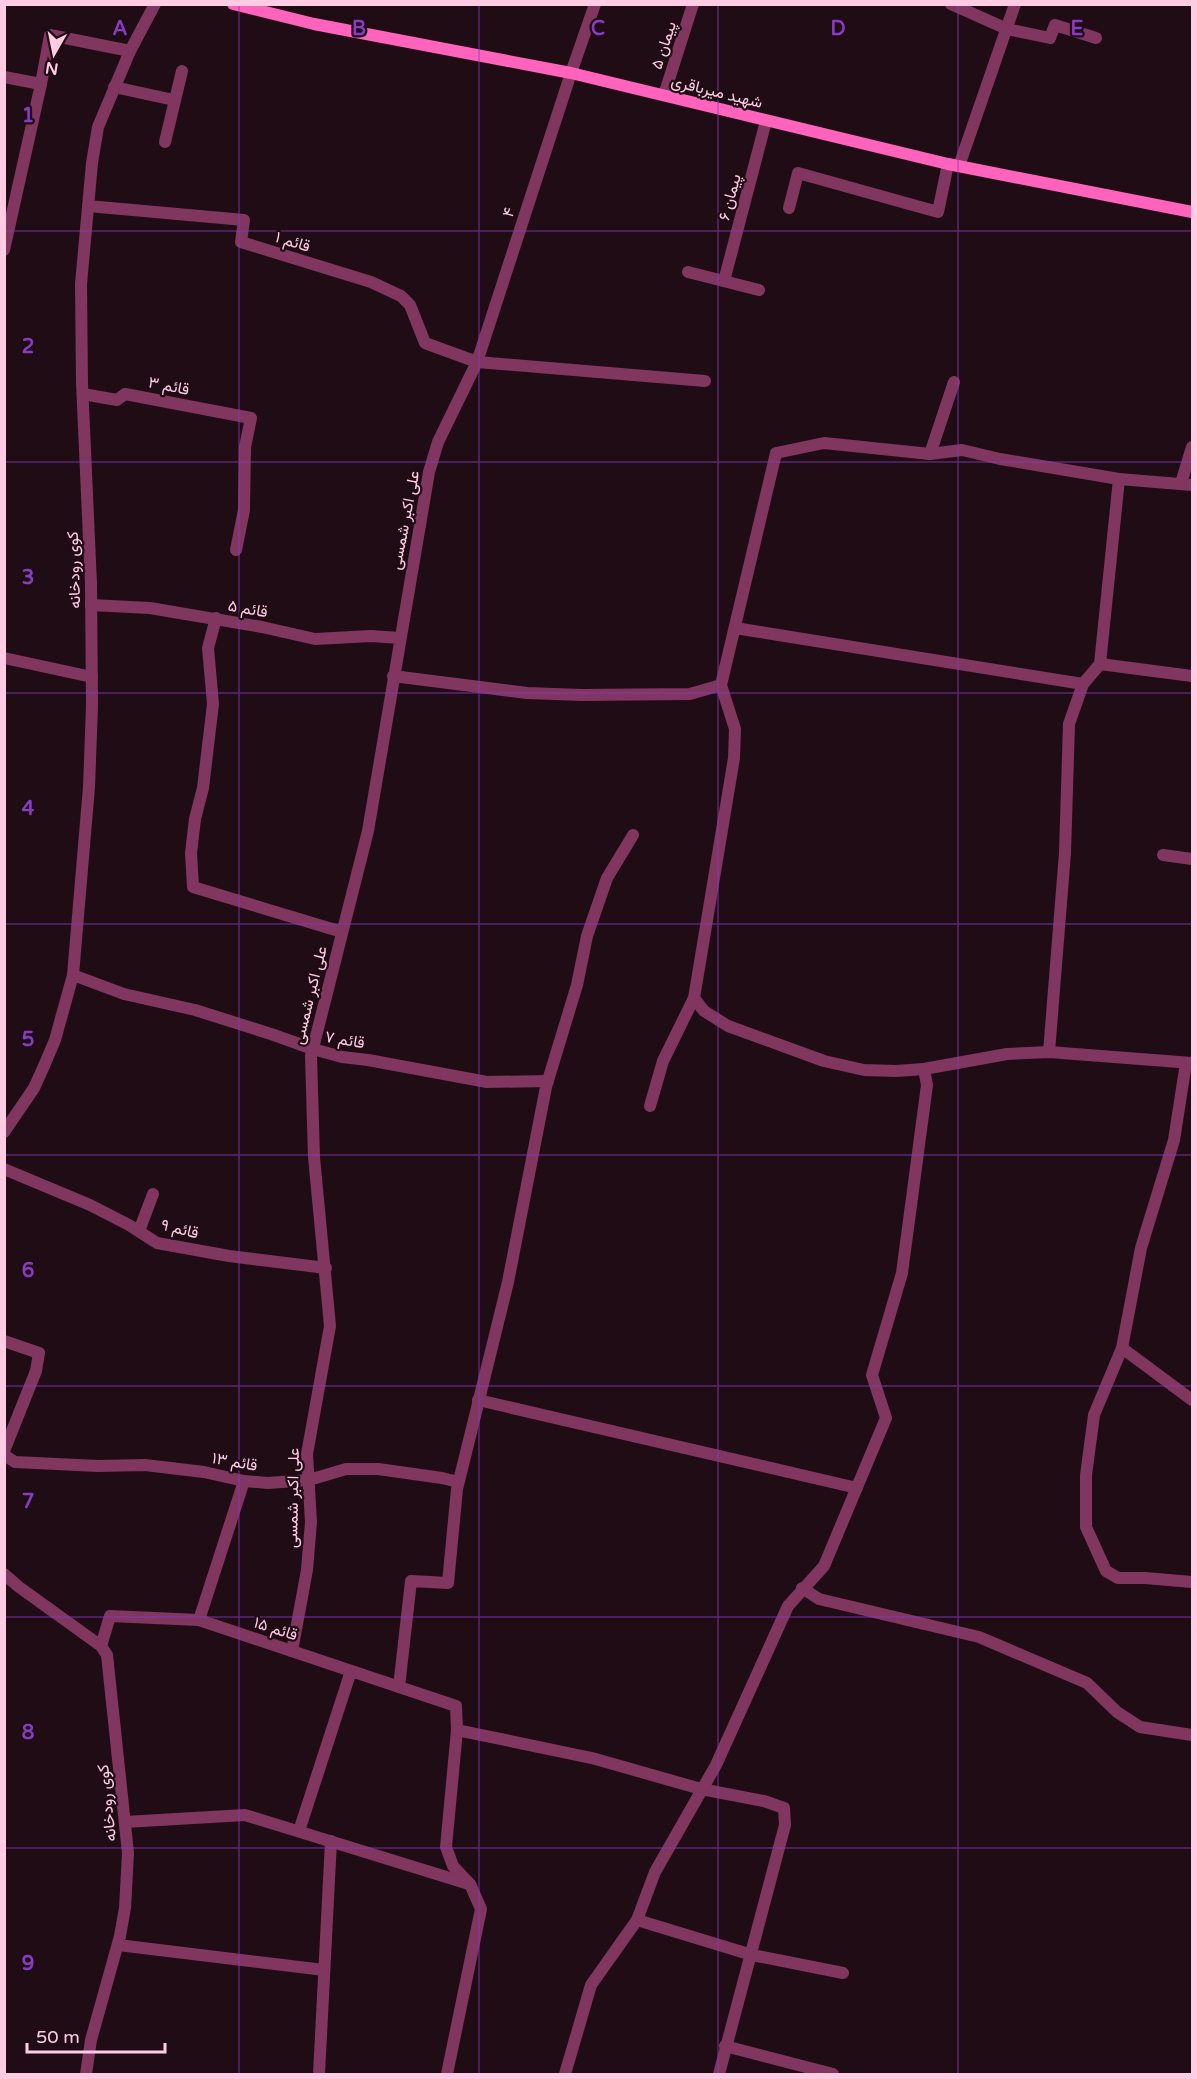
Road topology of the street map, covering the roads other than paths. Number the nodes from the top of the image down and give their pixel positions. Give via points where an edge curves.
1 (155, 4) edge
2 (233, 4) edge
3 (596, 4) edge
4 (693, 4) edge
5 (951, 4) edge
6 (1015, 4) edge
7 (1007, 29) junction
8 (1096, 38) dead end
9 (130, 51) junction
10 (182, 71) dead end
11 (571, 73) junction
12 (4, 77) edge
13 (41, 84) junction
14 (114, 87) junction
15 (664, 95) junction
16 (174, 100) junction
17 (766, 121) junction
18 (165, 142) dead end
19 (954, 165) junction
20 (88, 206) junction
21 (789, 208) dead end
22 (1192, 212) edge
23 (6, 234) edge
24 (4, 250) edge
25 (688, 272) dead end
26 (724, 281) junction
27 (759, 290) dead end
28 (477, 362) junction
29 (705, 381) dead end
30 (954, 382) dead end
31 (83, 394) junction
32 (1192, 447) edge
33 (930, 454) junction
34 (1119, 479) junction
35 (1187, 484) edge
36 (236, 550) dead end
37 (91, 605) junction
38 (216, 618) junction
39 (735, 628) junction
40 (399, 638) junction
41 (4, 658) edge
42 (1100, 664) junction
43 (393, 676) junction
44 (1192, 676) edge
45 (92, 677) junction
46 (1083, 684) junction
47 (721, 685) junction
48 (633, 835) dead end
49 (1163, 855) dead end
50 (1192, 859) edge
51 (342, 932) junction
52 (73, 975) junction
53 (694, 999) junction
54 (312, 1049) junction
55 (1049, 1052) junction
56 (1189, 1063) edge
57 (924, 1069) junction
58 (548, 1081) junction
59 (650, 1106) dead end
60 (4, 1132) edge
61 (4, 1169) edge
62 (153, 1194) dead end
63 (139, 1231) junction
64 (326, 1268) junction
65 (4, 1341) edge
66 (1122, 1348) junction
67 (478, 1400) junction
68 (1192, 1400) edge
69 (4, 1453) edge
70 (309, 1480) junction
71 (244, 1481) junction
72 (458, 1482) junction
73 (857, 1488) junction
74 (4, 1574) edge
75 (1192, 1582) edge
76 (802, 1588) junction
77 (199, 1620) junction
78 (101, 1646) junction
79 (291, 1651) junction
80 (351, 1671) junction
81 (399, 1687) junction
82 (456, 1730) junction
83 (1192, 1735) edge
84 (701, 1789) junction
85 (125, 1822) junction
86 (299, 1831) junction
87 (331, 1841) junction
88 (470, 1884) junction
89 (637, 1920) junction
90 (118, 1945) junction
91 (752, 1955) junction
92 (324, 1970) junction
93 (843, 1973) dead end
94 (725, 2046) junction
95 (86, 2074) edge
96 (320, 2074) edge
97 (447, 2074) edge
98 (565, 2074) edge
99 (719, 2074) edge
100 (833, 2074) edge

1 - 9 street, کوی رودخانه
2 - 11 main road, شهید میرباقری via 314,24
3 - 11 street, ۴
4 - 15 street, پیمان ۵
5 - 7 street
6 - 7 street
7 - 8 street via 1050,38 1055,25
7 - 19 street
9 - 13 street via 50,34
9 - 14 street, کوی رودخانه
10 - 16 street
11 - 15 main road, شهید میرباقری
11 - 28 street, ۴
12 - 13 street
13 - 23 street
14 - 16 street
14 - 20 street, کوی رودخانه via 98,127
15 - 17 main road, شهید میرباقری
16 - 18 street
17 - 19 main road, شهید میرباقری
17 - 26 street, پیمان ۶
19 - 21 street via 938,212 798,173
19 - 22 main road, شهید میرباقری
20 - 28 street, قائم ۱ via 244,220 241,242 371,282 401,296 410,305 425,343
20 - 31 street, کوی رودخانه via 81,284
23 - 24 street
25 - 26 street
26 - 27 street
28 - 29 street
28 - 40 street, علی اکبر شمسی via 438,442 429,472
30 - 33 street
31 - 36 street, قائم ۳ via 117,400 126,394 251,418 245,447 244,510
31 - 37 street, کوی رودخانه
32 - 35 street
33 - 34 street via 962,450
33 - 39 street via 824,443 776,453
34 - 35 street
34 - 42 street
37 - 38 street, قائم ۵ via 150,608
37 - 45 street, کوی رودخانه
38 - 40 street, قائم ۵ via 315,639
38 - 51 street via 208,648 213,704 191,853 193,888
39 - 46 street
39 - 47 street
40 - 43 street, علی اکبر شمسی
41 - 45 street
42 - 44 street
42 - 46 street
43 - 47 street via 527,693 690,694
43 - 51 street, علی اکبر شمسی via 368,831
45 - 52 street, کوی رودخانه via 89,787
46 - 55 street via 1069,724 1065,854
47 - 53 street via 735,729 734,758
48 - 58 street via 607,878
49 - 50 street
51 - 54 street, علی اکبر شمسی
52 - 54 street, قائم ۷ via 124,994 195,1010
52 - 60 street, کوی رودخانه via 56,1040 34,1088
53 - 57 street via 704,1011 728,1026 824,1061 864,1070
53 - 59 street via 663,1061
54 - 58 street, قائم ۷ via 487,1082
54 - 64 street, علی اکبر شمسی via 314,1157
55 - 56 street
55 - 57 street via 1007,1054
56 - 66 street via 1174,1140 1141,1248
57 - 73 street via 927,1085 902,1273 872,1375 886,1418
58 - 67 street via 508,1282
61 - 63 street, قائم ۹ via 90,1205
62 - 63 street
63 - 64 street, قائم ۹ via 157,1243
64 - 70 street, علی اکبر شمسی via 330,1326 307,1454
65 - 69 street, قائم ۱۳ via 39,1353 36,1371
66 - 68 street
66 - 75 street via 1094,1415 1086,1475 1086,1527 1106,1571 1118,1578
67 - 72 street
67 - 73 street
69 - 71 street, قائم ۱۳ via 15,1462 146,1465
70 - 71 street, قائم ۱۳
70 - 72 street, قائم ۱۳ via 346,1469 378,1469
70 - 79 street, علی اکبر شمسی via 307,1570
71 - 77 street
72 - 81 street via 448,1583 411,1581
73 - 76 street via 824,1566
74 - 78 street
76 - 83 street via 819,1599 979,1637 1087,1683 1117,1712 1140,1727
76 - 84 street via 788,1606 716,1765
77 - 78 street, قائم ۱۵ via 110,1616
77 - 79 street, قائم ۱۵
78 - 85 street, کوی رودخانه via 107,1655
79 - 80 street, قائم ۱۵
80 - 81 street, قائم ۱۵
80 - 86 street
81 - 82 street, قائم ۱۵ via 456,1706
82 - 84 street via 592,1758
82 - 88 street via 446,1847 453,1866
84 - 89 street via 655,1872
84 - 91 street via 784,1808 785,1826
85 - 86 street via 245,1815
85 - 90 street, کوی رودخانه via 125,1908
86 - 87 street
87 - 88 street
87 - 92 street
88 - 97 street via 481,1908
89 - 91 street
89 - 98 street via 591,1985
90 - 92 street
90 - 95 street, کوی رودخانه via 91,2040
91 - 93 street
91 - 94 street
92 - 96 street
94 - 99 street
94 - 100 street

